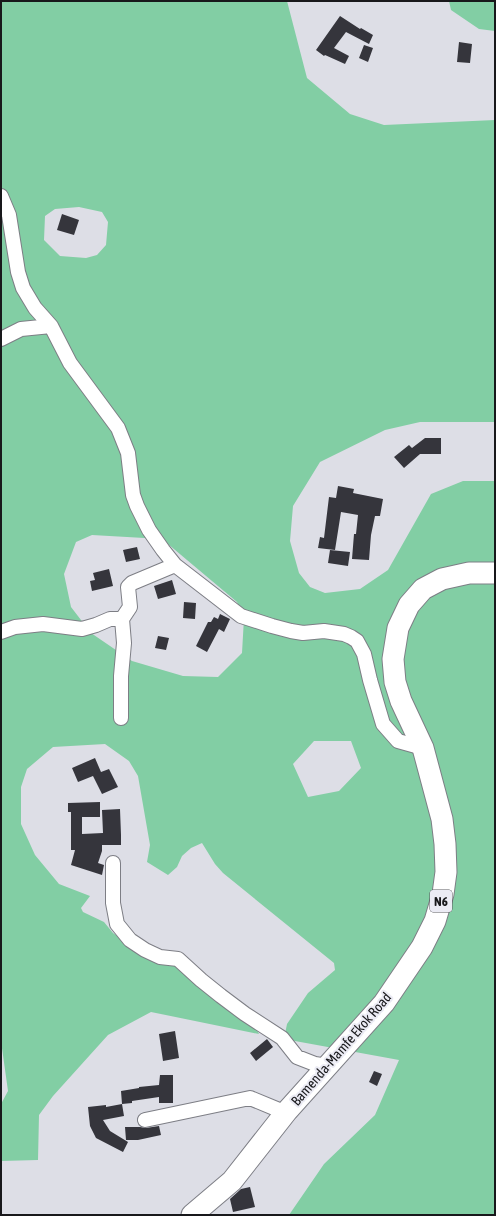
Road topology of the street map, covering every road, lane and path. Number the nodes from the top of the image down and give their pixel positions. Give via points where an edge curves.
1 (1, 196) edge
2 (51, 326) junction
3 (1, 339) edge
4 (176, 565) junction
5 (495, 573) edge
6 (122, 620) junction
7 (1, 632) edge
8 (121, 718) dead end
9 (423, 748) junction
10 (113, 863) dead end
11 (326, 1066) junction
12 (287, 1110) junction
13 (145, 1120) dead end
14 (192, 1215) edge

1 - 2 street via 9,215 19,279 35,308
2 - 3 street via 21,330
2 - 4 street via 70,363 118,428 128,453 133,495 137,506 149,530
4 - 6 street via 128,587 130,607
4 - 9 street via 242,616 291,631 324,631 351,636 364,654 383,724 398,741
5 - 9 highway, Bamenda-Mamfe Ekok Road / N6 via 469,573 442,579 422,589 409,605 398,628 393,659 395,682
6 - 7 street via 110,619 82,629 43,624 15,627
6 - 8 street via 124,643
9 - 11 highway, Bamenda-Mamfe Ekok Road / N6 via 442,819 445,844 446,872 436,921 384,1004
10 - 11 street via 113,903 117,924 130,940 160,957 178,959 221,996 282,1038 297,1057
11 - 12 highway, Bamenda-Mamfe Ekok Road / N6
12 - 13 street via 279,1110 250,1098
12 - 14 highway, Bamenda-Mamfe Ekok Road / N6 via 232,1181

